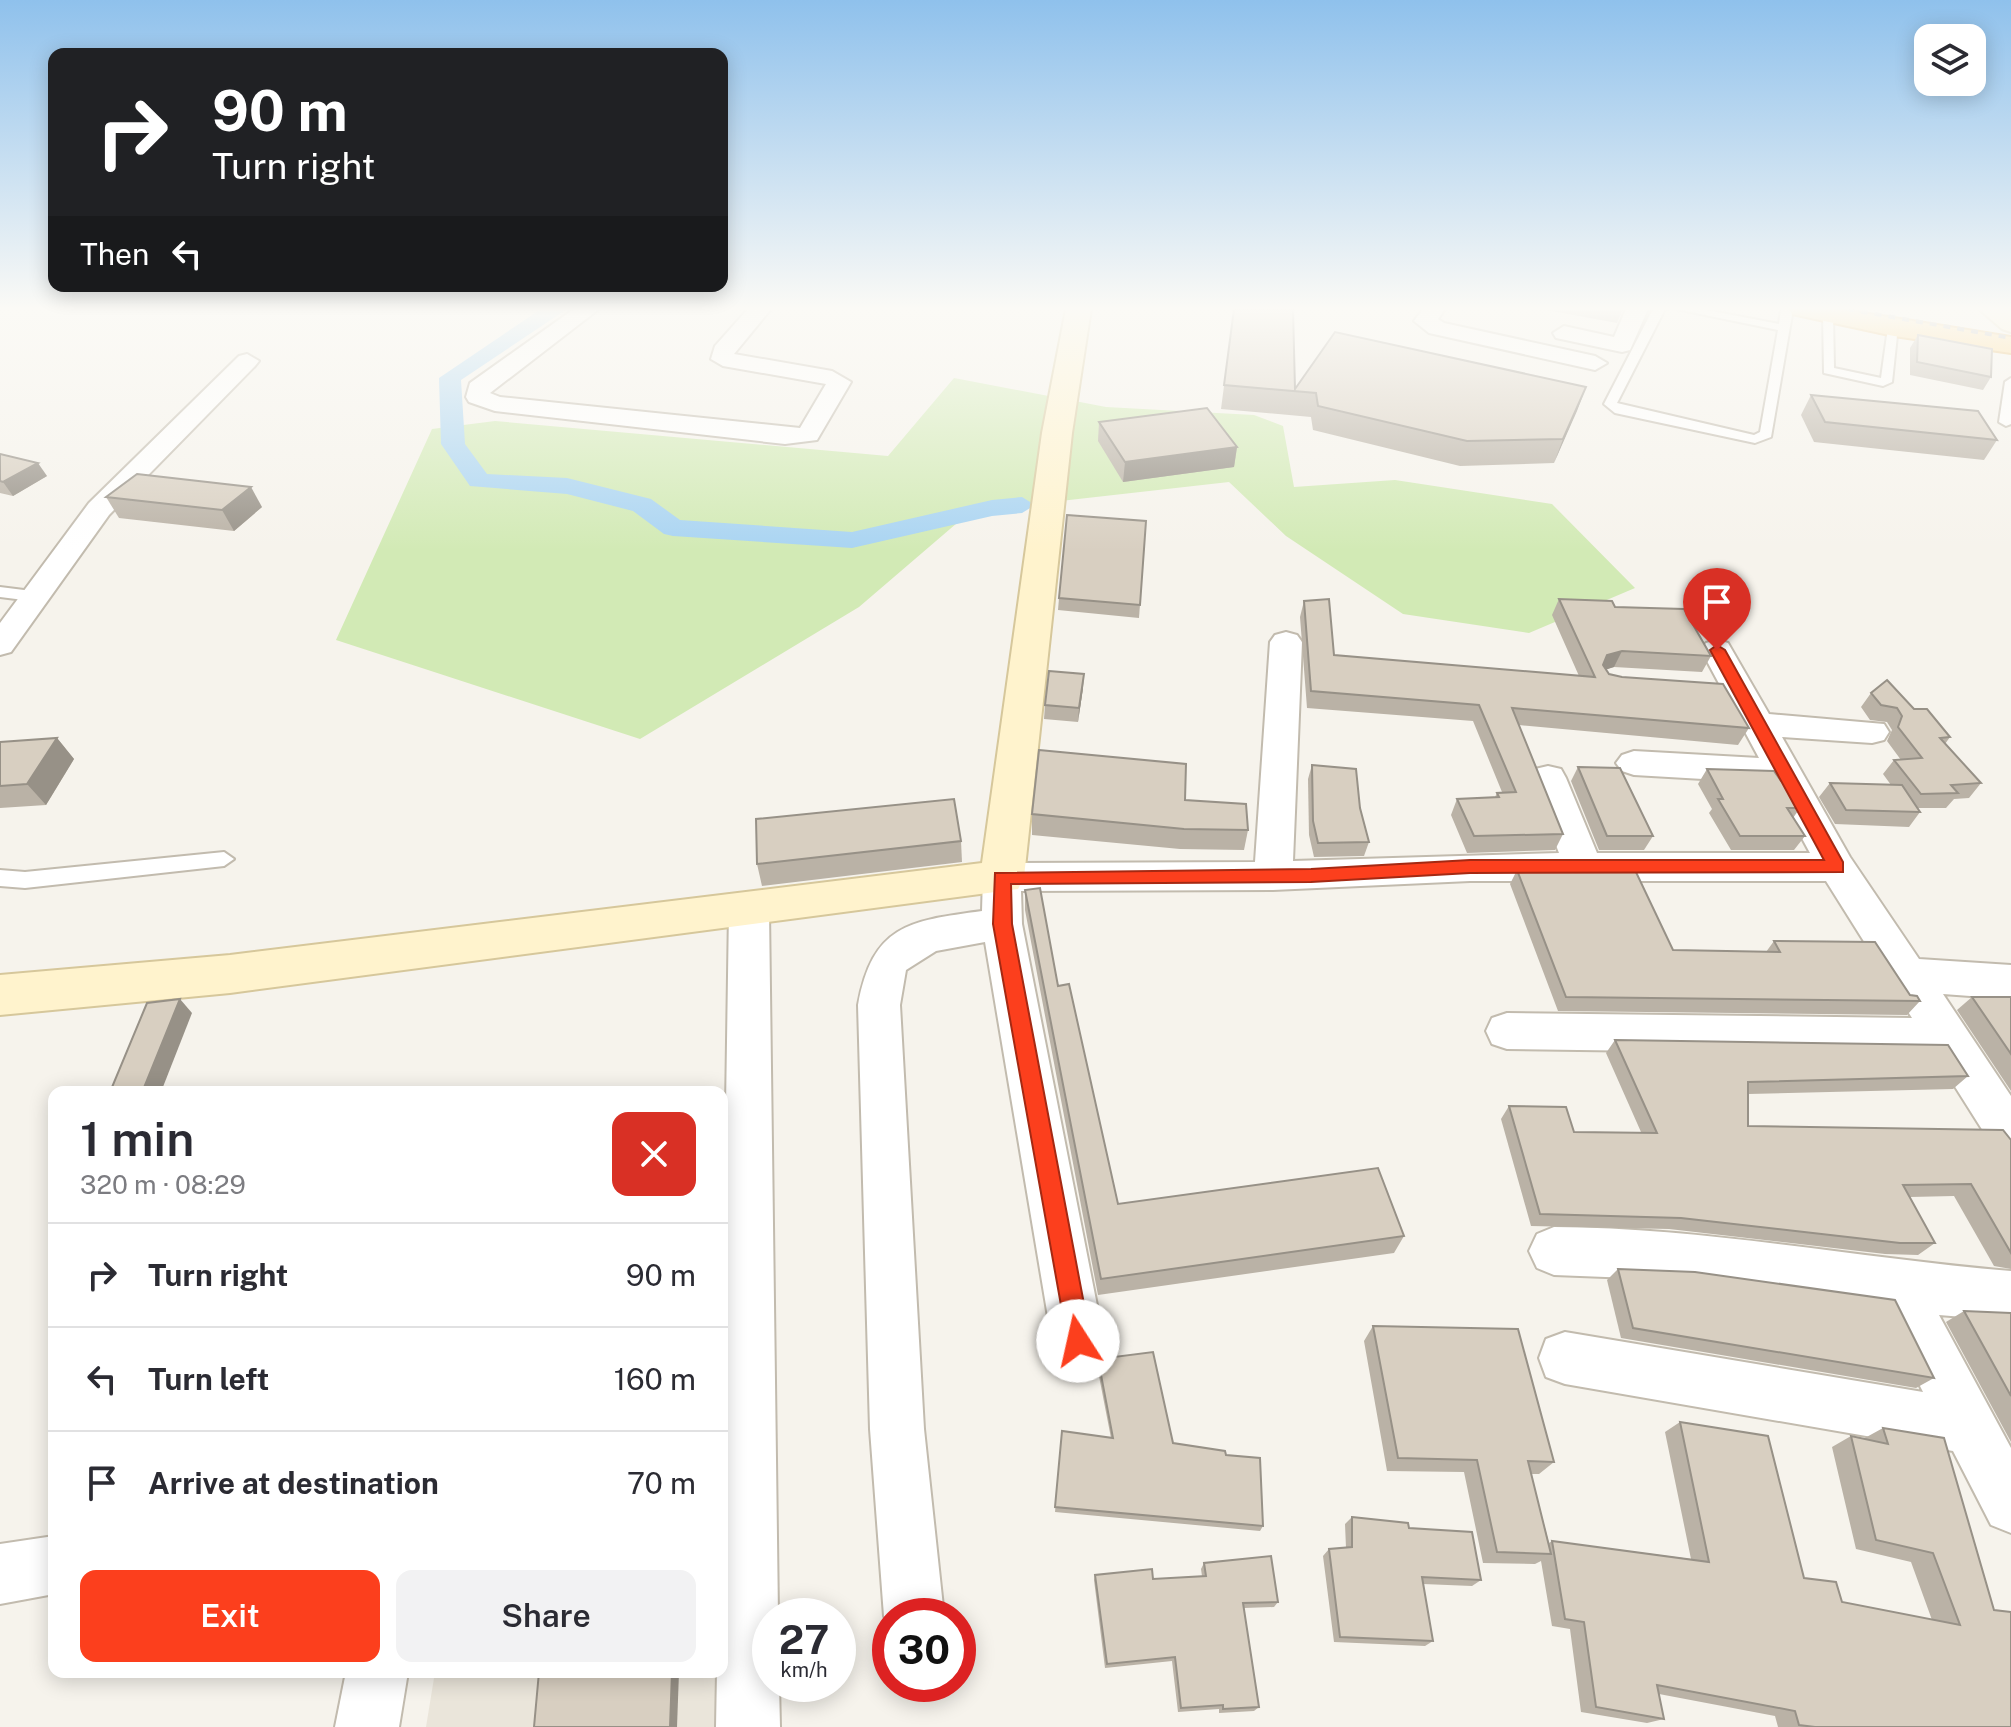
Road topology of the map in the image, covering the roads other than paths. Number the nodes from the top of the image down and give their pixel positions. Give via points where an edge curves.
1 (218, 390) edge
2 (478, 390) edge
3 (835, 390) edge
4 (1065, 390) edge
5 (1617, 390) edge
6 (1776, 390) edge
7 (2010, 390) edge
8 (2006, 422) dead end
9 (0, 592) edge
10 (32, 596) junction
11 (1286, 642) dead end
12 (0, 645) edge
13 (1721, 675) dead end
14 (1758, 724) junction
15 (1872, 732) dead end
16 (1634, 763) dead end
17 (1784, 771) junction
18 (1548, 778) dead end
19 (224, 859) dead end
20 (1584, 867) junction
21 (1837, 867) junction
22 (1273, 876) junction
23 (0, 878) edge
24 (1002, 901) junction
25 (749, 911) junction
26 (1907, 975) junction
27 (2011, 982) edge
28 (0, 995) edge
29 (1507, 1031) dead end
30 (1947, 1037) junction
31 (2006, 1120) edge
32 (1554, 1251) dead end
33 (1896, 1286) junction
34 (2011, 1296) edge
35 (1078, 1341) dead end
36 (1565, 1358) dead end
37 (1970, 1427) junction
38 (736, 1453) edge
39 (2011, 1505) edge
40 (48, 1566) edge
41 (0, 1574) edge
42 (912, 1598) edge
43 (376, 1678) edge
44 (367, 1727) edge
45 (748, 1727) edge

1 - 10 street via 99,509
2 - 3 street via 478,397 495,404 785,436 808,435
4 - 24 street
5 - 6 lane via 1610,404 1615,409 1755,439 1766,434
7 - 8 lane
9 - 10 lane
10 - 12 street
11 - 22 street
13 - 14 street
14 - 15 street
14 - 17 street
16 - 17 street
17 - 21 street
18 - 20 street
19 - 23 lane via 25,880
20 - 21 street
20 - 22 street
21 - 26 street
22 - 24 street
24 - 25 street
24 - 35 street
24 - 42 street via 893,957 879,1005 897,1429
25 - 28 street via 230,974
25 - 38 street
26 - 27 street
26 - 30 street
29 - 30 street
30 - 31 street
32 - 33 street via 1680,1255
33 - 34 street
33 - 37 street
36 - 37 street
37 - 39 street
38 - 45 street
40 - 41 street
43 - 44 street

